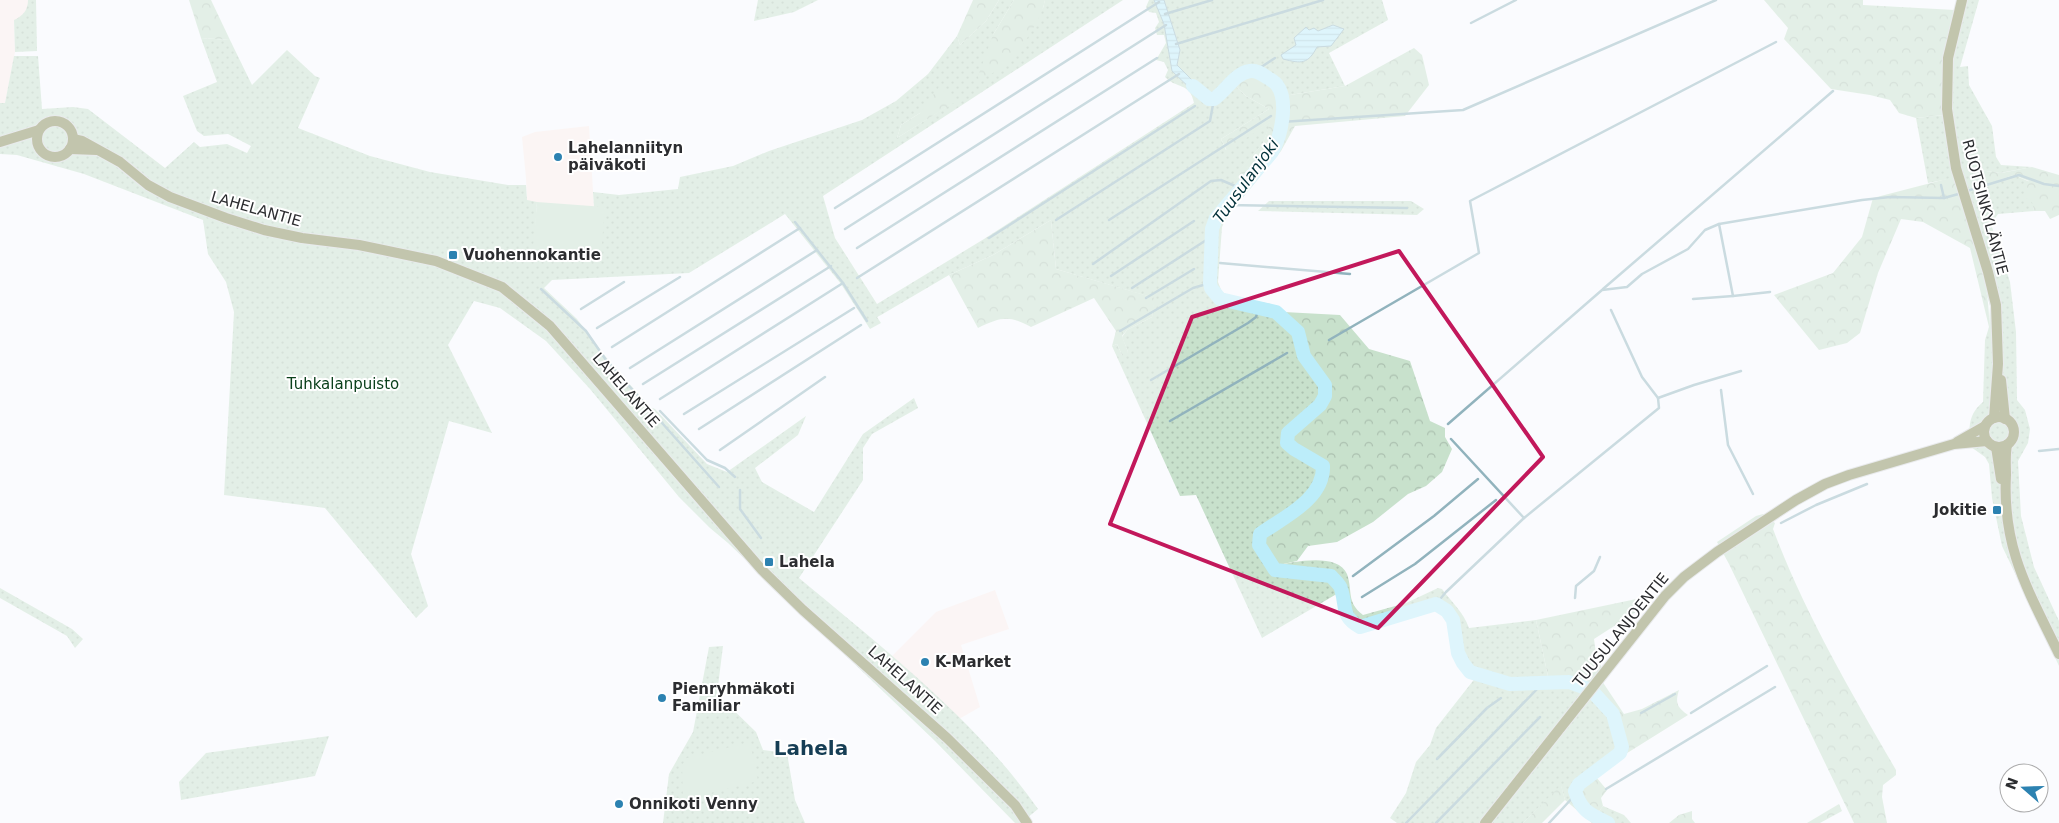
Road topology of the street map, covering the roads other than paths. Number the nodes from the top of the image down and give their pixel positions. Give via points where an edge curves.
1 (1962, 0) edge
2 (39, 130) junction
3 (4, 140) edge
4 (72, 144) junction
5 (38, 145) junction
6 (1998, 364) junction
7 (1994, 418) junction
8 (2005, 419) junction
9 (1985, 426) junction
10 (1954, 444) junction
11 (1992, 444) junction
12 (2007, 445) junction
13 (2004, 492) junction
14 (2059, 654) edge
15 (1027, 823) edge
16 (1485, 823) edge

1 - 6 street, RUOTSINKYLÄNTIE via 1948,58 1946,84 1950,136 1956,168 1996,305
2 - 3 street, LAHELANTIE
2 - 4 street, LAHELANTIE via 46,123 61,122 70,130
2 - 5 street
3 - 5 street, LAHELANTIE
4 - 5 street, LAHELANTIE via 63,156 53,158 43,154
4 - 15 street, LAHELANTIE via 82,141 120,162 148,185 170,197 226,218 302,238 436,260 502,287 550,326 762,570 947,738 1015,805
6 - 7 street, RUOTSINKYLÄNTIE
6 - 8 street, RUOTSINKYLÄNTIE
7 - 8 street
7 - 9 street
8 - 12 street via 2013,428 2012,440
9 - 10 street, TUUSULANJOENTIE
9 - 11 street via 1985,437
10 - 11 street, TUUSULANJOENTIE
10 - 16 street, TUUSULANJOENTIE via 1825,484 1717,552 1684,577 1665,596
11 - 12 street
11 - 13 street
12 - 13 street
13 - 14 street via 2012,549 2022,578

